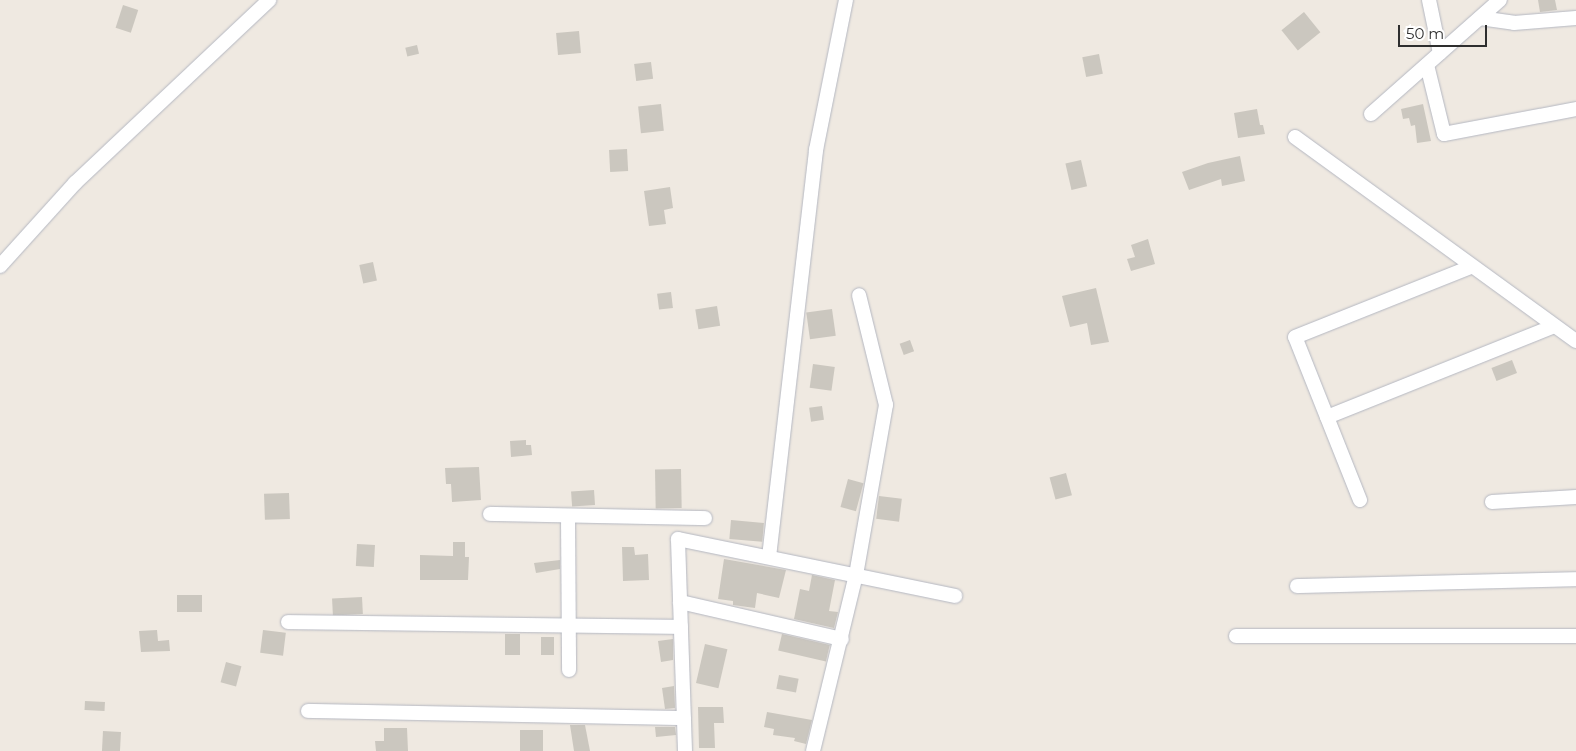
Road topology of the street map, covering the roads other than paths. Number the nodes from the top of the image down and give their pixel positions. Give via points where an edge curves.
1 (270, 0) edge
2 (846, 0) edge
3 (1429, 0) edge
4 (1500, 0) edge
5 (1480, 18) junction
6 (1576, 18) edge
7 (1440, 53) junction
8 (1427, 65) junction
9 (1576, 109) edge
10 (1371, 114) dead end
11 (1295, 137) dead end
12 (0, 266) edge
13 (1471, 266) junction
14 (859, 295) dead end
15 (1555, 326) junction
16 (1576, 341) edge
17 (1327, 417) junction
18 (1576, 497) edge
19 (1360, 500) dead end
20 (1492, 502) dead end
21 (490, 514) dead end
22 (568, 516) junction
23 (705, 518) dead end
24 (769, 557) junction
25 (856, 575) junction
26 (1576, 579) edge
27 (1297, 586) dead end
28 (955, 596) dead end
29 (680, 602) junction
30 (288, 622) dead end
31 (569, 626) junction
32 (681, 627) junction
33 (1236, 636) dead end
34 (1576, 636) edge
35 (842, 639) junction
36 (569, 670) dead end
37 (308, 711) dead end
38 (684, 718) junction
39 (685, 751) edge
40 (813, 751) edge

1 - 12 street via 75,184
2 - 24 street via 816,150
3 - 7 street
4 - 5 street
5 - 6 street via 1514,22
5 - 7 street
7 - 8 street
8 - 9 street via 1444,134
8 - 10 street
11 - 13 street
13 - 15 street
13 - 17 street via 1295,337
14 - 25 street via 886,406
15 - 16 street
15 - 17 street
17 - 19 street
18 - 20 street
21 - 22 street
22 - 23 street
22 - 31 street
24 - 25 street
24 - 29 street via 678,539
25 - 28 street
25 - 35 street
26 - 27 street
29 - 32 street
29 - 35 street
30 - 31 street
31 - 32 street
31 - 36 street
32 - 38 street
33 - 34 street
35 - 40 street
37 - 38 street
38 - 39 street

